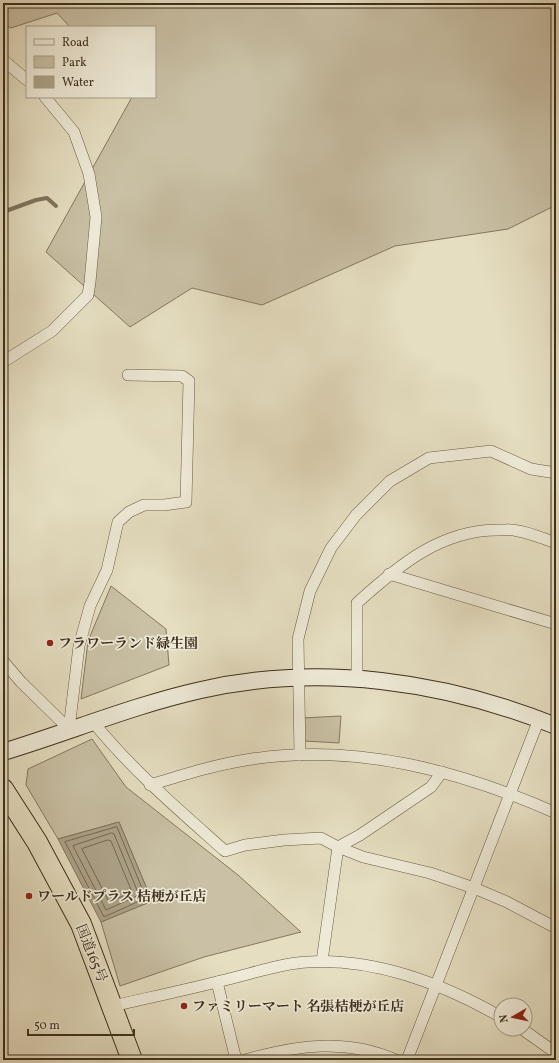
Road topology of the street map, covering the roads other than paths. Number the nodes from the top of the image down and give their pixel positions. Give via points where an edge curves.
1 (3, 60) edge
2 (26, 79) edge
3 (46, 98) edge
4 (3, 362) edge
5 (128, 375) dead end
6 (556, 473) edge
7 (556, 543) edge
8 (389, 574) junction
9 (556, 624) edge
10 (3, 661) edge
11 (300, 677) junction
12 (357, 678) junction
13 (539, 719) junction
14 (94, 723) junction
15 (556, 726) edge
16 (69, 729) junction
17 (3, 752) edge
18 (300, 755) junction
19 (442, 772) junction
20 (150, 785) junction
21 (3, 789) edge
22 (511, 793) junction
23 (556, 813) edge
24 (338, 847) junction
25 (474, 888) junction
26 (556, 928) edge
27 (322, 961) junction
28 (217, 982) junction
29 (435, 986) junction
30 (114, 1006) junction
31 (493, 1013) edge
32 (533, 1036) edge
33 (556, 1052) edge
34 (132, 1060) edge
35 (236, 1060) edge
36 (245, 1060) edge
37 (396, 1060) edge
38 (407, 1060) edge

1 - 2 street
3 - 4 street via 74,132 89,174 96,217 88,295 52,331
5 - 16 street via 182,376 189,381 186,502 144,505 129,512 118,522 106,570 90,606 80,646
6 - 11 street via 531,469 491,451 429,458 390,481 356,515 335,543 310,591 298,638
7 - 8 street via 517,530 480,530 455,536 430,548
8 - 9 street
8 - 12 street via 356,603
10 - 16 street
11 - 12 street
11 - 14 street via 266,678 200,690
11 - 18 street
12 - 13 street via 435,688
13 - 15 street
13 - 22 street
14 - 16 street
14 - 20 street
16 - 17 street
18 - 19 street via 325,754 370,758
18 - 20 street via 224,764
19 - 22 street
19 - 24 street via 431,786 360,835
20 - 24 street via 225,851 245,845 321,838
21 - 30 highway, 国道165号 via 37,842 81,924
22 - 23 street
22 - 25 street
24 - 25 street via 363,857 430,873
24 - 27 street
25 - 26 street via 508,902
25 - 29 street
27 - 28 street via 291,964
27 - 29 street via 383,968
28 - 30 street
28 - 35 street
29 - 31 street
29 - 38 street
30 - 34 highway, 国道165号
32 - 33 street
36 - 37 street via 297,1047 330,1045 376,1053

